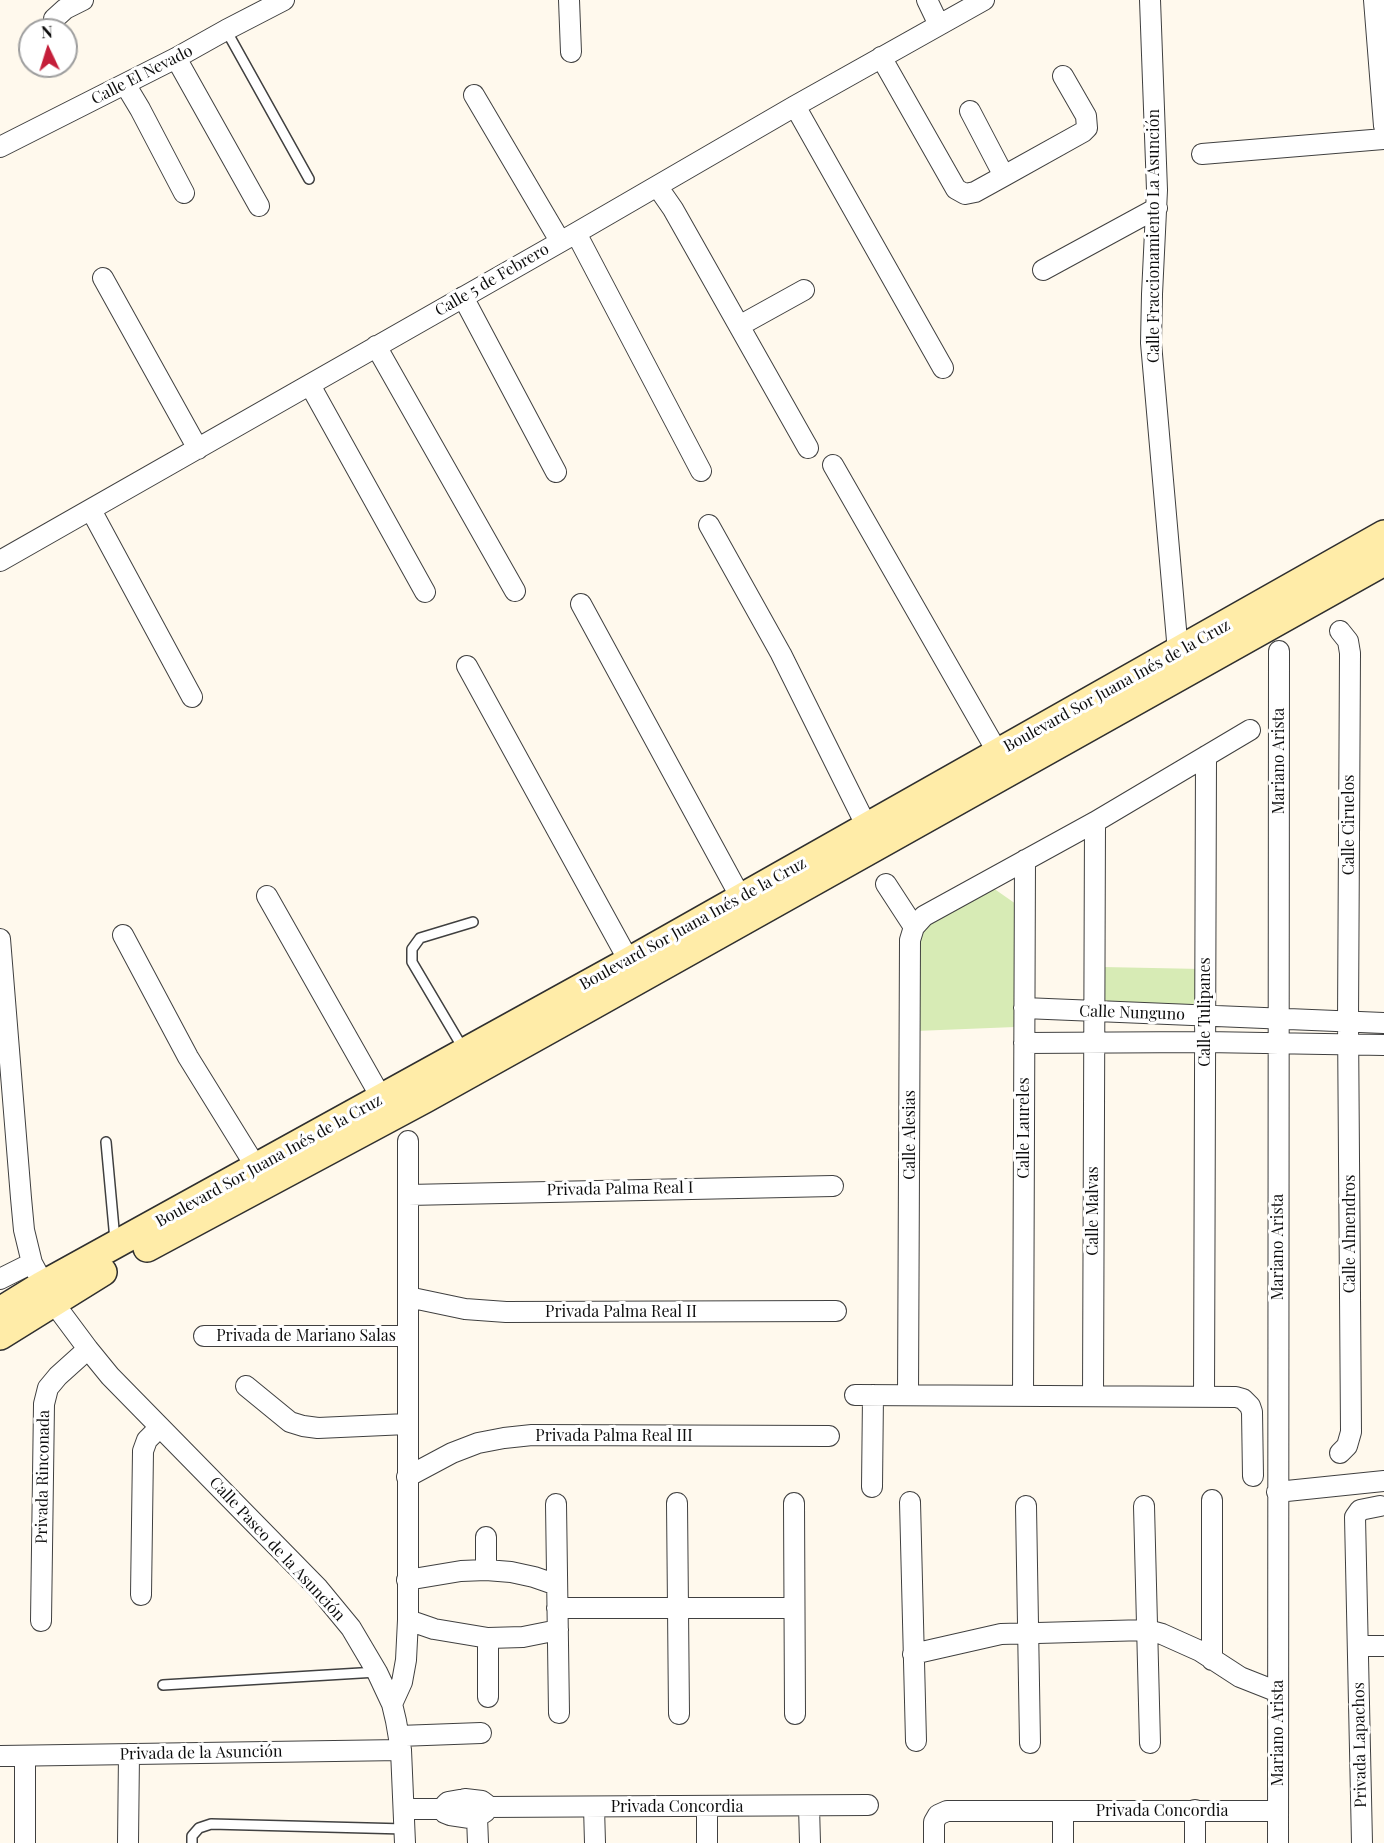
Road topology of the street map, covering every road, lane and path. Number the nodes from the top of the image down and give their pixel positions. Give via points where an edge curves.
1 (83, 0) edge
2 (284, 0) edge
3 (569, 0) edge
4 (927, 0) edge
5 (984, 0) edge
6 (1150, 0) edge
7 (1374, 0) edge
8 (55, 18) edge
9 (939, 25) junction
10 (226, 30) junction
11 (571, 52) dead end
12 (881, 57) junction
13 (176, 58) junction
14 (1063, 76) dead end
15 (125, 84) junction
16 (474, 95) dead end
17 (795, 105) junction
18 (970, 111) dead end
19 (1384, 124) edge
20 (1384, 139) edge
21 (0, 147) edge
22 (1202, 154) dead end
23 (1004, 176) junction
24 (309, 179) dead end
25 (657, 186) junction
26 (184, 193) dead end
27 (260, 206) dead end
28 (1157, 208) junction
29 (568, 237) junction
30 (1043, 270) dead end
31 (103, 278) dead end
32 (804, 290) dead end
33 (463, 297) junction
34 (740, 326) junction
35 (376, 346) junction
36 (943, 368) dead end
37 (310, 385) junction
38 (808, 448) dead end
39 (198, 449) junction
40 (833, 465) dead end
41 (701, 471) dead end
42 (556, 472) dead end
43 (91, 510) junction
44 (709, 525) dead end
45 (1384, 534) edge
46 (0, 561) edge
47 (1384, 562) edge
48 (515, 591) dead end
49 (425, 592) dead end
50 (580, 604) dead end
51 (1340, 631) dead end
52 (1279, 651) dead end
53 (1178, 652) junction
54 (467, 666) dead end
55 (192, 697) dead end
56 (1250, 730) dead end
57 (998, 753) junction
58 (1206, 756) junction
59 (1095, 822) junction
60 (866, 825) junction
61 (1025, 860) junction
62 (886, 884) dead end
63 (267, 896) dead end
64 (741, 898) junction
65 (473, 922) dead end
66 (914, 927) junction
67 (123, 935) dead end
68 (0, 939) edge
69 (629, 961) junction
70 (1024, 1008) junction
71 (1205, 1016) junction
72 (1279, 1019) junction
73 (1348, 1022) junction
74 (1384, 1023) edge
75 (1094, 1027) junction
76 (1024, 1042) junction
77 (1205, 1042) junction
78 (1279, 1043) junction
79 (1349, 1044) junction
80 (1384, 1045) edge
81 (465, 1052) junction
82 (382, 1099) junction
83 (408, 1141) dead end
84 (106, 1142) dead end
85 (256, 1167) junction
86 (833, 1186) dead end
87 (408, 1195) junction
88 (115, 1245) junction
89 (0, 1279) edge
90 (42, 1283) junction
91 (408, 1297) junction
92 (0, 1311) edge
93 (836, 1311) dead end
94 (0, 1336) edge
95 (204, 1336) dead end
96 (408, 1336) junction
97 (88, 1349) junction
98 (246, 1386) dead end
99 (908, 1395) junction
100 (1023, 1396) junction
101 (1093, 1396) junction
102 (1204, 1397) junction
103 (407, 1424) junction
104 (160, 1427) junction
105 (829, 1436) dead end
106 (1344, 1450) dead end
107 (1252, 1476) dead end
108 (407, 1477) junction
109 (1384, 1481) edge
110 (872, 1487) dead end
111 (1277, 1492) junction
112 (1212, 1500) dead end
113 (910, 1502) dead end
114 (677, 1503) dead end
115 (794, 1503) dead end
116 (556, 1504) dead end
117 (1026, 1506) dead end
118 (1144, 1506) dead end
119 (1380, 1506) dead end
120 (486, 1537) dead end
121 (486, 1570) junction
122 (408, 1580) junction
123 (557, 1585) junction
124 (141, 1595) dead end
125 (557, 1608) junction
126 (678, 1608) junction
127 (794, 1608) junction
128 (408, 1620) junction
129 (41, 1621) dead end
130 (558, 1630) junction
131 (1147, 1630) junction
132 (1028, 1632) junction
133 (488, 1638) junction
134 (1358, 1646) junction
135 (1384, 1646) edge
136 (913, 1654) junction
137 (1208, 1654) junction
138 (377, 1672) junction
139 (164, 1685) dead end
140 (1278, 1686) junction
141 (488, 1696) dead end
142 (392, 1704) junction
143 (559, 1713) dead end
144 (679, 1714) dead end
145 (795, 1714) dead end
146 (481, 1733) dead end
147 (916, 1742) dead end
148 (400, 1743) junction
149 (1030, 1743) dead end
150 (1150, 1743) dead end
151 (129, 1754) junction
152 (0, 1756) edge
153 (25, 1756) junction
154 (868, 1805) dead end
155 (707, 1806) junction
156 (809, 1806) junction
157 (594, 1807) junction
158 (404, 1809) junction
159 (1195, 1810) junction
160 (1278, 1811) junction
161 (482, 1812) junction
162 (1063, 1812) junction
163 (405, 1836) edge
164 (24, 1843) edge
165 (128, 1843) edge
166 (192, 1843) edge
167 (478, 1843) edge
168 (594, 1843) edge
169 (707, 1843) edge
170 (810, 1843) edge
171 (934, 1843) edge
172 (1063, 1843) edge
173 (1195, 1843) edge
174 (1278, 1843) edge
175 (1362, 1843) edge

1 - 8 street
2 - 10 street, Calle El Nevado
3 - 11 street
4 - 9 street
5 - 9 street, Calle 5 de Febrero
6 - 28 street, Calle Fraccionamiento La Asunción
7 - 19 street
9 - 12 street, Calle 5 de Febrero
10 - 13 street, Calle El Nevado
10 - 24 lane
12 - 17 street, Calle 5 de Febrero
12 - 23 street via 956,189 965,194 975,192
13 - 15 street, Calle El Nevado
13 - 27 street
14 - 23 street via 1086,116 1087,128
15 - 21 street, Calle El Nevado
15 - 26 street
16 - 29 street
17 - 25 street, Calle 5 de Febrero
17 - 36 street
18 - 23 street
20 - 22 street
25 - 29 street, Calle 5 de Febrero
25 - 34 street
28 - 30 street
28 - 53 street, Calle Fraccionamiento La Asunción via 1151,343
29 - 33 street, Calle 5 de Febrero
29 - 41 street
31 - 39 street
32 - 34 street
33 - 35 street, Calle 5 de Febrero
33 - 42 street
34 - 38 street
35 - 37 street, Calle 5 de Febrero
35 - 48 street
37 - 39 street, Calle 5 de Febrero
37 - 49 street
39 - 43 street, Calle 5 de Febrero
40 - 57 street
43 - 46 street, Calle 5 de Febrero
43 - 55 street
44 - 60 street via 781,654
45 - 53 main road, Boulevard Sor Juana Inés de la Cruz
47 - 90 main road, Boulevard Sor Juana Inés de la Cruz via 301,1167 92,1278
50 - 64 street
51 - 73 street, Calle Ciruelos via 1348,641 1350,653
52 - 72 street, Mariano Arista
53 - 57 main road, Boulevard Sor Juana Inés de la Cruz
54 - 69 street
56 - 58 street
57 - 60 main road, Boulevard Sor Juana Inés de la Cruz
58 - 59 street
58 - 71 street, Calle Tulipanes
59 - 61 street
59 - 75 street
60 - 64 main road, Boulevard Sor Juana Inés de la Cruz
61 - 66 street via 924,916
61 - 70 street, Calle Laureles
62 - 66 street
63 - 82 street
64 - 69 main road, Boulevard Sor Juana Inés de la Cruz
65 - 81 lane via 420,938 412,949 412,962
66 - 99 street, Calle Alesias via 910,940
67 - 85 street via 188,1057
68 - 90 street, Calle Paseo de la Asunción via 24,1230
69 - 81 main road, Boulevard Sor Juana Inés de la Cruz
70 - 75 street, Calle Nunguno
70 - 76 street, Calle Laureles
71 - 72 street, Calle Nunguno
71 - 75 street, Calle Nunguno
71 - 77 street, Calle Tulipanes
72 - 73 street, Calle Nunguno
72 - 78 street, Mariano Arista
73 - 74 street, Calle Nunguno
73 - 79 street, Calle Almendros
75 - 76 street, Calle Nunguno
75 - 77 street, Calle Nunguno
75 - 101 street, Calle Malvas
76 - 100 street, Calle Laureles
77 - 78 street, Calle Nunguno
77 - 102 street, Calle Tulipanes
78 - 79 street, Calle Nunguno
78 - 111 street, Mariano Arista
79 - 80 street, Calle Nunguno
79 - 106 street, Calle Almendros via 1351,1432
81 - 82 main road, Boulevard Sor Juana Inés de la Cruz
82 - 85 main road, Boulevard Sor Juana Inés de la Cruz
83 - 87 street
84 - 88 lane
85 - 88 main road, Boulevard Sor Juana Inés de la Cruz
86 - 87 street, Privada Palma Real I
87 - 91 street
88 - 90 main road, Boulevard Sor Juana Inés de la Cruz
89 - 90 street
90 - 92 main road, Boulevard Sor Juana Inés de la Cruz
90 - 94 main road, Boulevard Sor Juana Inés de la Cruz
90 - 97 street, Calle Paseo de la Asunción
91 - 93 street, Privada Palma Real II via 465,1309 506,1312
91 - 96 street
95 - 96 street, Privada de Mariano Salas
96 - 103 street
97 - 104 street, Calle Paseo de la Asunción
97 - 129 street, Privada Rinconada via 48,1388 44,1404
98 - 103 street via 290,1422 303,1426
99 - 100 street
99 - 110 street via 864,1395
100 - 101 street
101 - 102 street
102 - 107 street via 1236,1397 1250,1406
103 - 108 street
104 - 124 street via 147,1440 143,1451
104 - 138 street, Calle Paseo de la Asunción via 318,1588 351,1628
105 - 108 street, Privada Palma Real III via 532,1435 478,1443
108 - 122 street
109 - 111 street
111 - 140 street, Mariano Arista
112 - 137 street
113 - 136 street
114 - 126 street
115 - 127 street
116 - 123 street
117 - 132 street
118 - 131 street
119 - 134 street, Privada Lapachos via 1360,1510 1355,1517
120 - 121 street
121 - 122 street
121 - 123 street via 511,1572
122 - 128 street
123 - 125 street
125 - 126 street
125 - 130 street
126 - 127 street
126 - 144 street
127 - 145 street
128 - 133 street via 434,1629
128 - 142 street via 402,1682
130 - 133 street
130 - 143 street
131 - 132 street
131 - 137 street
131 - 150 street
132 - 136 street via 1001,1634
132 - 149 street
133 - 141 street
134 - 135 street
134 - 175 street, Privada Lapachos
136 - 147 street
137 - 140 street
138 - 139 lane
138 - 142 street, Calle Paseo de la Asunción
140 - 160 street, Mariano Arista
142 - 148 street, Calle Paseo de la Asunción
146 - 148 street, Privada de la Asunción
148 - 151 street, Privada de la Asunción
148 - 158 street, Calle Paseo de la Asunción
151 - 153 street, Privada de la Asunción
151 - 165 street
152 - 153 street, Privada de la Asunción
153 - 164 street
154 - 156 street, Privada Concordia
155 - 156 street, Privada Concordia
155 - 157 street, Privada Concordia
155 - 169 street
156 - 170 street
157 - 161 street, Privada Concordia
157 - 168 street
158 - 161 street, Privada Concordia via 444,1809 450,1815
158 - 163 street, Calle Paseo de la Asunción
159 - 160 street, Privada Concordia
159 - 162 street, Privada Concordia
159 - 173 street
160 - 174 street, Mariano Arista
161 - 167 street
162 - 171 street, Privada Concordia via 947,1811 934,1822
162 - 172 street
163 - 166 lane via 211,1824 199,1828

